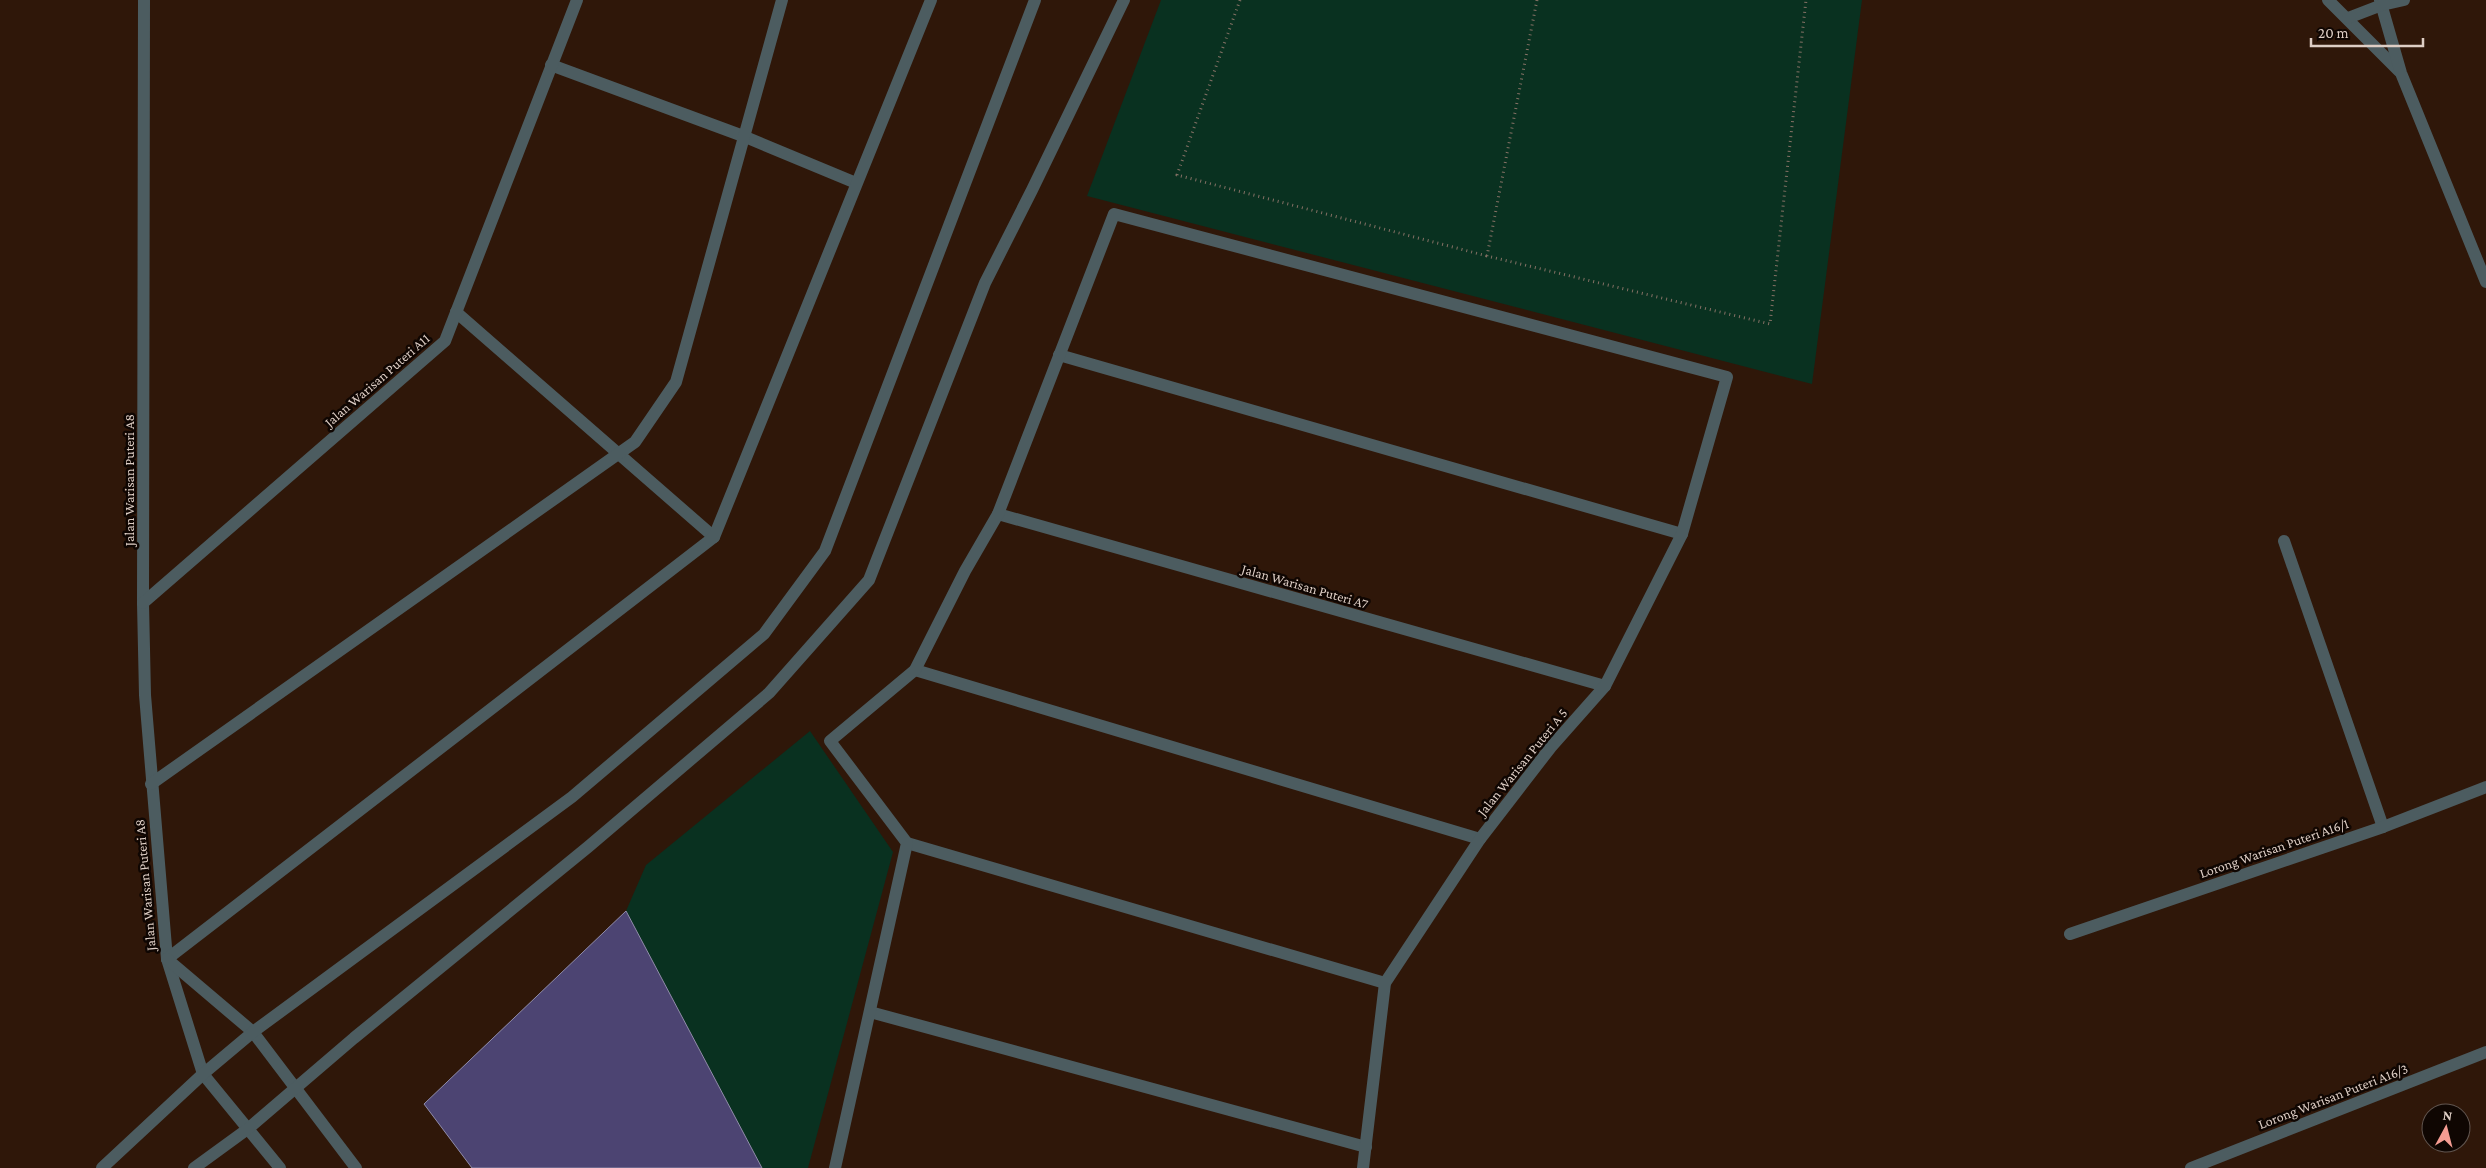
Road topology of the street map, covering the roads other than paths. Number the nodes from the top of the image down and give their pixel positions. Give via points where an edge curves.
1 (144, 0) edge
2 (577, 0) edge
3 (782, 0) edge
4 (931, 0) edge
5 (1035, 0) edge
6 (1124, 0) edge
7 (2328, 0) edge
8 (2404, 0) edge
9 (2381, 2) edge
10 (2348, 18) junction
11 (550, 65) junction
12 (2401, 73) junction
13 (743, 136) junction
14 (856, 183) junction
15 (2482, 265) edge
16 (2486, 282) edge
17 (456, 312) junction
18 (1059, 355) junction
19 (619, 453) junction
20 (998, 514) junction
21 (1682, 534) junction
22 (714, 537) junction
23 (2284, 541) dead end
24 (143, 604) junction
25 (915, 670) junction
26 (1604, 686) junction
27 (151, 784) junction
28 (2486, 787) edge
29 (2383, 827) junction
30 (1480, 840) junction
31 (907, 843) junction
32 (2070, 934) dead end
33 (167, 959) junction
34 (1385, 983) junction
35 (870, 1012) junction
36 (253, 1032) junction
37 (2486, 1052) edge
38 (203, 1074) junction
39 (296, 1088) junction
40 (248, 1128) junction
41 (1366, 1147) junction
42 (102, 1168) edge
43 (194, 1168) edge
44 (280, 1168) edge
45 (356, 1168) edge
46 (835, 1168) edge
47 (1363, 1168) edge
48 (2191, 1168) edge

1 - 24 street, Jalan Warisan Puteri A8
2 - 11 street, Jalan Warisan Puteri A11
3 - 13 street
4 - 14 street
5 - 36 street via 825,551 764,634 572,797
6 - 39 street via 985,283 869,580 768,693 588,847
7 - 10 street
8 - 9 street
9 - 10 street
9 - 12 street
10 - 12 street
11 - 13 street
11 - 17 street, Jalan Warisan Puteri A11
12 - 15 street
13 - 14 street
13 - 19 street via 676,382 635,442
14 - 22 street
15 - 16 street
17 - 19 street
17 - 24 street, Jalan Warisan Puteri A11 via 445,341
18 - 20 street
18 - 21 street
18 - 21 street, Jalan Warisan Puteri A 5 via 1114,214 1727,377
19 - 22 street
19 - 27 street
20 - 25 street
20 - 26 street, Jalan Warisan Puteri A7
21 - 26 street, Jalan Warisan Puteri A 5
22 - 33 street
23 - 29 street
24 - 27 street, Jalan Warisan Puteri A8
25 - 30 street
25 - 31 street via 830,741
26 - 30 street, Jalan Warisan Puteri A 5 via 1551,747
27 - 33 street, Jalan Warisan Puteri A8
28 - 29 street, Lorong Warisan Puteri A16/1
29 - 32 street, Lorong Warisan Puteri A16/1
30 - 34 street, Jalan Warisan Puteri A 5
31 - 34 street
31 - 35 street
33 - 36 street
33 - 38 street, Jalan Warisan Puteri A8
34 - 41 street, Jalan Warisan Puteri A 5
35 - 41 street
35 - 46 street
36 - 38 street
36 - 39 street
37 - 48 street, Lorong Warisan Puteri A16/3
38 - 40 street
38 - 42 street
39 - 40 street
39 - 45 street
40 - 43 street
40 - 44 street
41 - 47 street, Jalan Warisan Puteri A 5

